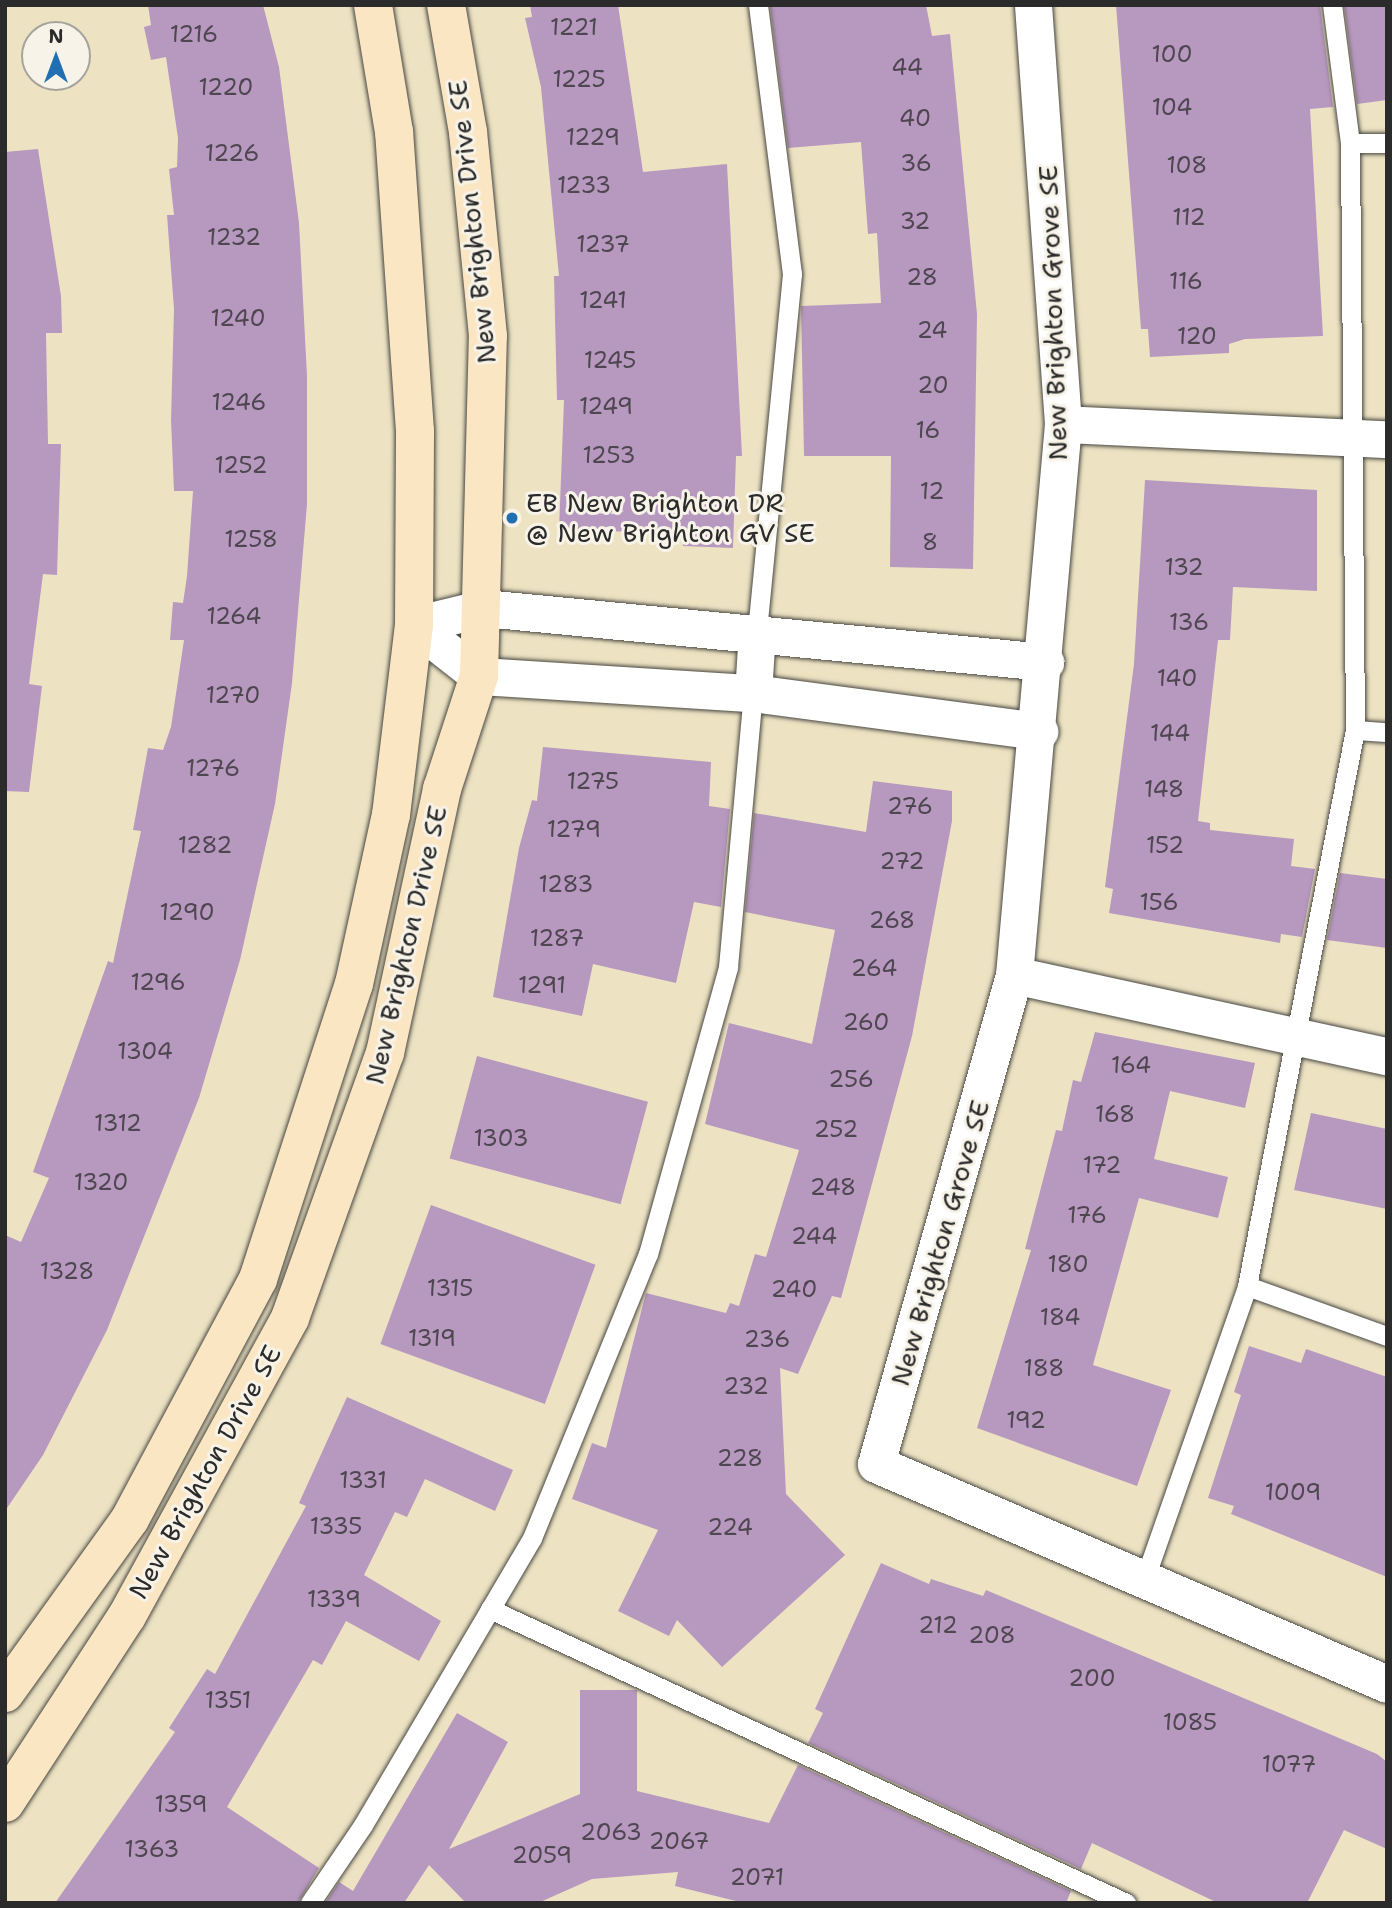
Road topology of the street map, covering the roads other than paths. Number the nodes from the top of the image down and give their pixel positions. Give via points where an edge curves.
1 (373, 5) edge
2 (446, 5) edge
3 (758, 5) edge
4 (1033, 5) edge
5 (1332, 5) edge
6 (1350, 143) junction
7 (1387, 143) edge
8 (1063, 424) junction
9 (1371, 438) edge
10 (484, 608) junction
11 (414, 625) junction
12 (757, 631) junction
13 (1045, 662) junction
14 (479, 676) junction
15 (752, 694) junction
16 (1355, 730) junction
17 (1039, 731) junction
18 (1387, 732) edge
19 (1014, 975) junction
20 (1297, 1039) junction
21 (1387, 1056) edge
22 (1247, 1286) junction
23 (1387, 1336) edge
24 (1145, 1578) junction
25 (490, 1609) junction
26 (1387, 1684) edge
27 (5, 1693) edge
28 (5, 1803) edge
29 (310, 1903) edge
30 (1126, 1903) edge

1 - 11 street, New Brighton Drive SE via 394,132 415,431
2 - 10 street, New Brighton Drive SE via 468,132 488,337
3 - 12 lane via 792,274
4 - 8 street, New Brighton Grove SE
5 - 6 lane
6 - 7 lane
6 - 9 lane
8 - 9 street
8 - 13 street, New Brighton Grove SE
9 - 16 lane
10 - 11 street
10 - 12 street
10 - 14 street, New Brighton Drive SE
11 - 14 street
11 - 27 street, New Brighton Drive SE via 391,816 354,984 258,1279 130,1519
12 - 13 street
12 - 15 street
13 - 17 street, New Brighton Grove SE
14 - 15 street
14 - 28 street, New Brighton Drive SE via 442,789 386,1053 290,1318 127,1616
15 - 17 street
15 - 25 lane via 728,967 649,1254 532,1538
16 - 18 lane
16 - 20 lane
17 - 19 street, New Brighton Grove SE
19 - 20 street
19 - 24 street, New Brighton Grove SE via 876,1464
20 - 21 street
20 - 22 lane
22 - 23 lane
22 - 24 lane
24 - 26 street
25 - 29 lane via 363,1825
25 - 30 lane

